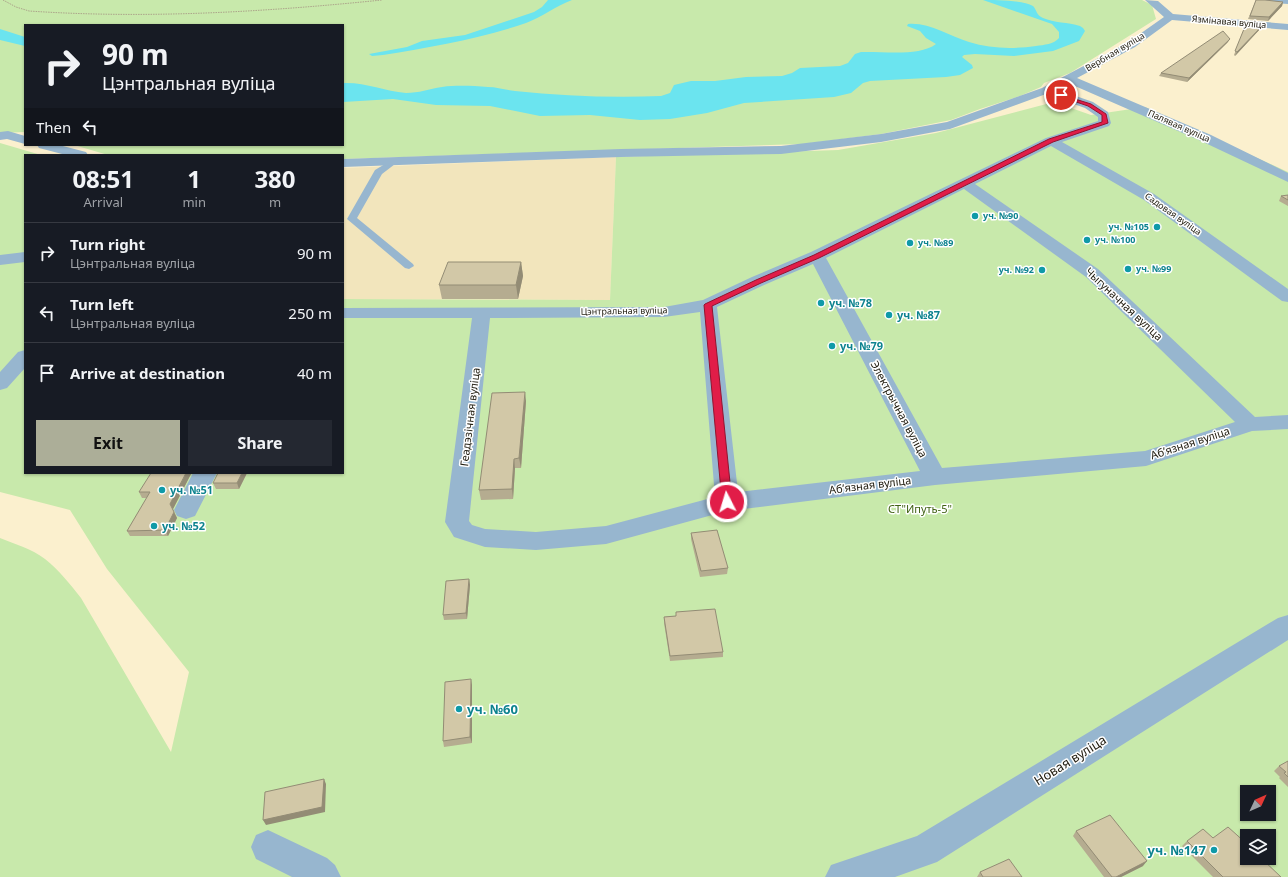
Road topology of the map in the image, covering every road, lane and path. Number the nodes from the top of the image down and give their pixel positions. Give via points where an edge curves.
1 (3, 0) edge
2 (382, 0) edge
3 (1149, 0) edge
4 (1260, 0) edge
5 (1288, 2) edge
6 (1170, 17) junction
7 (1288, 27) edge
8 (1074, 76) junction
9 (1046, 90) junction
10 (0, 136) edge
11 (24, 140) edge
12 (1051, 140) junction
13 (48, 146) edge
14 (77, 154) edge
15 (395, 161) junction
16 (344, 162) edge
17 (1288, 178) edge
18 (966, 184) junction
19 (817, 256) junction
20 (24, 257) edge
21 (0, 260) edge
22 (409, 266) dead end
23 (1288, 297) edge
24 (708, 305) junction
25 (482, 312) junction
26 (344, 313) edge
27 (24, 357) edge
28 (0, 384) edge
29 (1288, 422) edge
30 (1250, 424) junction
31 (204, 474) edge
32 (935, 478) junction
33 (727, 502) junction
34 (186, 510) dead end
35 (457, 522) joint
36 (1288, 626) edge
37 (268, 847) dead end
38 (322, 877) edge
39 (843, 877) edge

1 - 2 path via 29,10 119,15 291,9
3 - 6 street
4 - 5 lane
6 - 7 street, Язмінавая вуліца
6 - 8 street, Вербная вуліца via 1131,45
8 - 9 street, Вербная вуліца
8 - 17 street, Палявая вуліца
9 - 12 street, Цэнтральная вуліца via 1089,105 1104,115 1105,123
9 - 15 street, Вербная вуліца via 950,125 822,146 684,154 622,153
10 - 11 street via 8,135
12 - 18 street, Цэнтральная вуліца
12 - 23 street, Садовая вуліца via 1149,197
13 - 14 street
15 - 16 street, Вербная вуліца
15 - 22 lane via 378,172 352,219
18 - 19 street, Цэнтральная вуліца
18 - 30 street, Чыгуначная вуліца via 1092,273
19 - 24 street, Цэнтральная вуліца
19 - 32 street, Электрычная вуліца
20 - 21 street
24 - 25 street, Цэнтральная вуліца via 664,312
24 - 33 street
25 - 26 street, Цэнтральная вуліца
25 - 35 street, Геадэзічная вуліца
27 - 28 street
29 - 30 street, Абʼязная вуліца
30 - 32 street, Абʼязная вуліца via 1146,458
31 - 34 street
32 - 33 street, Абʼязная вуліца
33 - 35 street, Абʼязная вуліца via 606,535 536,541 485,538 463,531
36 - 39 street, Новая вуліца via 925,850
37 - 38 street via 315,870

